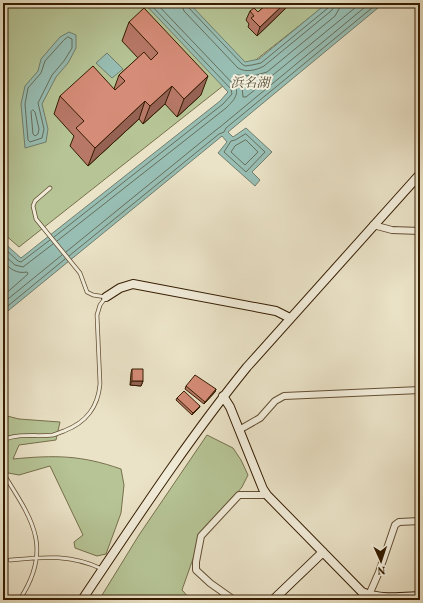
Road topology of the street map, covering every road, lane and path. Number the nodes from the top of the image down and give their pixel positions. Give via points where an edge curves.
1 (420, 174) edge
2 (50, 188) dead end
3 (374, 225) junction
4 (420, 231) edge
5 (106, 297) junction
6 (290, 318) junction
7 (420, 390) edge
8 (223, 396) junction
9 (239, 430) junction
10 (3, 440) edge
11 (3, 473) edge
12 (267, 494) junction
13 (420, 520) edge
14 (323, 552) junction
15 (37, 558) junction
16 (10, 560) dead end
17 (102, 569) junction
18 (369, 595) junction
19 (420, 596) edge
20 (20, 599) dead end
21 (82, 600) edge
22 (234, 600) edge
23 (273, 600) edge

1 - 3 street
2 - 5 lane via 35,201 33,206 36,219 76,268 86,292
3 - 4 street via 392,230
3 - 6 street
5 - 6 street via 120,288 133,284 276,311
5 - 10 lane via 97,315 99,392 97,401 88,415 78,424 54,434 16,436
6 - 8 street
7 - 9 street via 284,396 275,401 260,418
8 - 9 street
8 - 17 street
9 - 12 street
11 - 15 lane via 32,523
12 - 14 street
12 - 22 street via 239,495 201,536 196,570
13 - 18 street via 399,522 395,525
14 - 18 street via 362,592
14 - 23 street
15 - 16 lane
15 - 17 lane via 79,560
15 - 20 lane via 32,579
17 - 21 street
18 - 19 street

